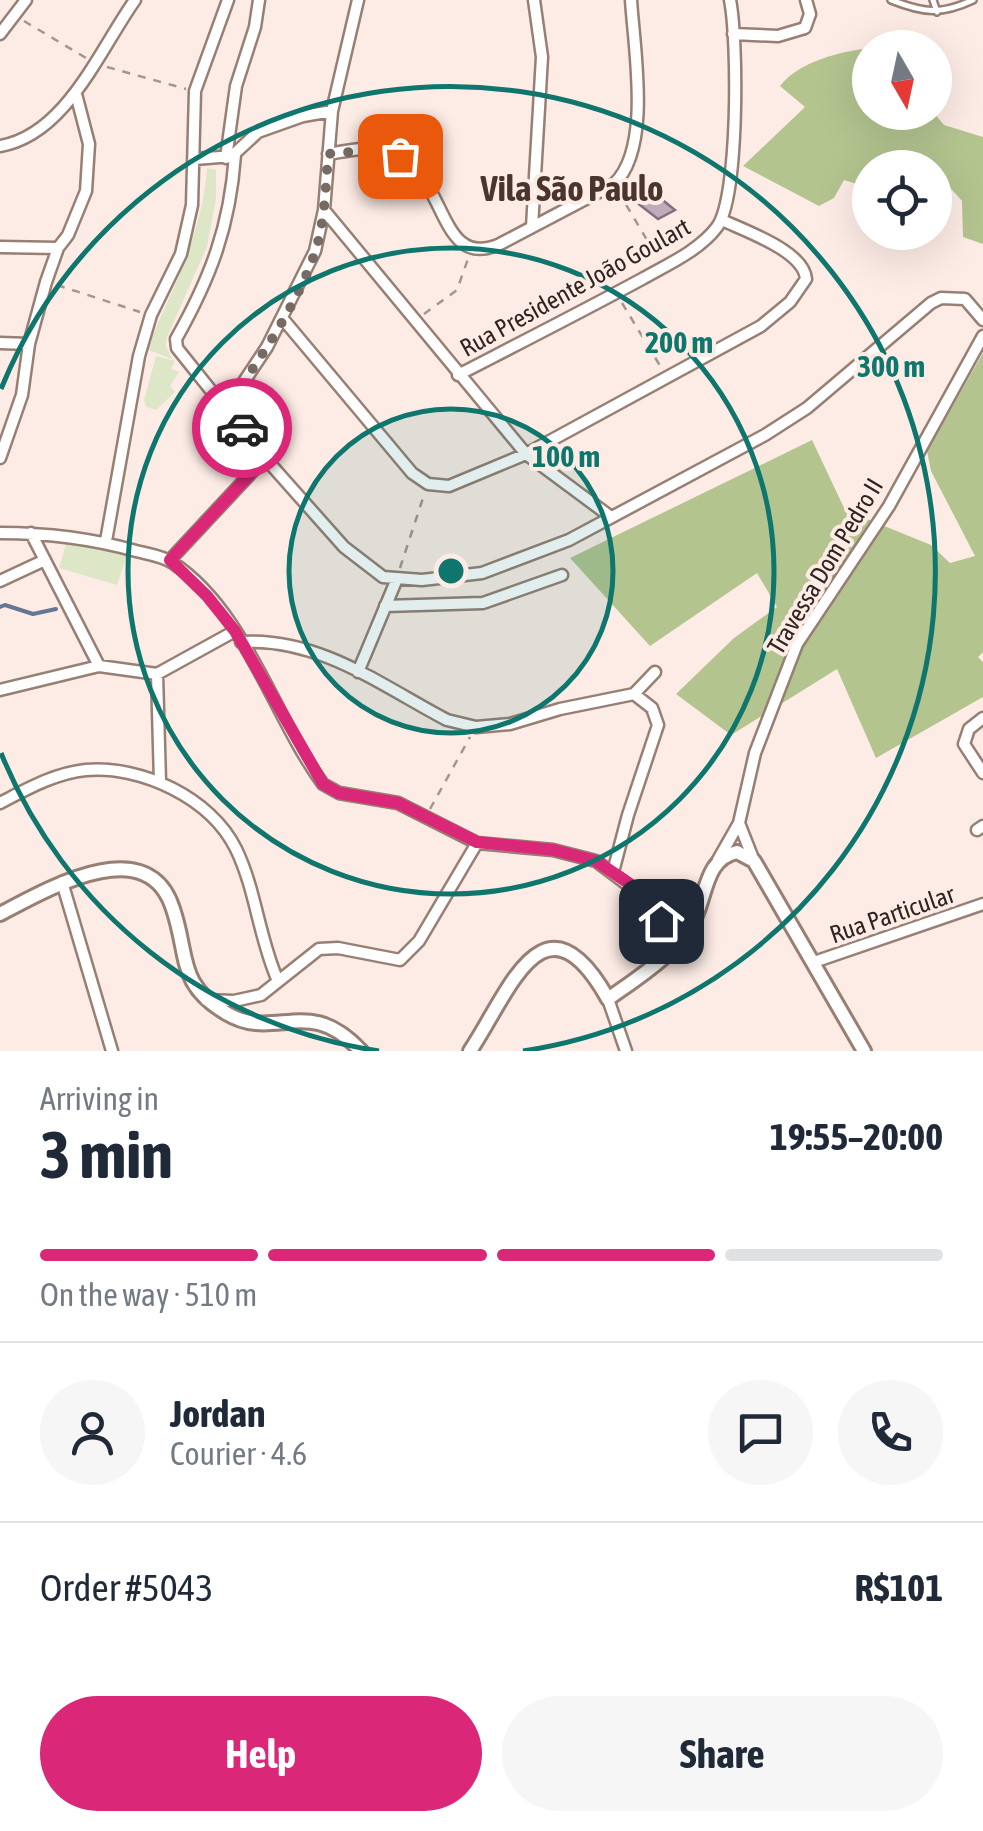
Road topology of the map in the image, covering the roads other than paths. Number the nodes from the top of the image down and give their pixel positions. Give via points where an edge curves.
1 (26, 0) edge
2 (135, 0) edge
3 (228, 0) edge
4 (259, 0) edge
5 (358, 0) edge
6 (534, 0) edge
7 (631, 0) edge
8 (730, 0) edge
9 (806, 0) edge
10 (891, 0) edge
11 (933, 0) edge
12 (973, 0) edge
13 (937, 12) junction
14 (0, 34) edge
15 (733, 34) junction
16 (76, 94) junction
17 (332, 112) junction
18 (0, 146) edge
19 (328, 154) junction
20 (231, 156) junction
21 (195, 159) junction
22 (324, 210) junction
23 (722, 220) junction
24 (532, 227) junction
25 (0, 247) edge
26 (58, 248) junction
27 (283, 319) junction
28 (983, 320) edge
29 (982, 340) edge
30 (0, 343) edge
31 (29, 344) junction
32 (458, 375) junction
33 (227, 407) junction
34 (4, 436) edge
35 (526, 454) junction
36 (0, 458) edge
37 (265, 458) junction
38 (611, 517) junction
39 (0, 533) edge
40 (31, 533) junction
41 (106, 541) junction
42 (45, 560) junction
43 (170, 560) junction
44 (562, 576) dead end
45 (396, 581) junction
46 (0, 582) edge
47 (385, 606) junction
48 (235, 631) junction
49 (242, 642) junction
50 (98, 666) junction
51 (358, 672) junction
52 (655, 672) dead end
53 (157, 674) junction
54 (0, 690) edge
55 (634, 694) junction
56 (983, 718) edge
57 (983, 773) edge
58 (160, 782) junction
59 (0, 803) edge
60 (738, 823) junction
61 (477, 842) junction
62 (718, 860) junction
63 (754, 861) junction
64 (614, 872) junction
65 (62, 882) junction
66 (983, 904) edge
67 (0, 914) edge
68 (678, 944) junction
69 (814, 962) junction
70 (278, 981) junction
71 (608, 999) junction
72 (206, 1000) junction
73 (112, 1051) edge
74 (361, 1051) edge
75 (470, 1051) edge
76 (626, 1051) edge
77 (864, 1051) edge

1 - 14 street
2 - 16 street
3 - 21 street via 195,91
4 - 20 street via 236,86
5 - 17 street
6 - 24 street via 542,57
7 - 24 street via 635,143 628,168 614,184
8 - 15 street, Rua Presidente João Goulart
9 - 15 street via 806,28 778,36
10 - 13 lane
11 - 13 lane
12 - 13 lane
15 - 23 street, Rua Presidente João Goulart via 732,160
16 - 18 street via 36,131
16 - 26 street via 90,167 78,214
17 - 19 street
17 - 20 street via 258,132
19 - 22 street
19 - 24 street via 382,149 400,156 427,180 448,228 472,250 486,250
20 - 21 street
20 - 33 street via 226,229 176,339
21 - 41 street via 181,254 151,315 136,370
22 - 27 street via 316,251
22 - 32 street
23 - 32 street, Rua Presidente João Goulart via 663,267
23 - 35 street via 800,261 806,279 790,302 761,326
25 - 26 street
26 - 31 street
27 - 33 street
27 - 35 street via 402,462 428,484 449,486
28 - 38 street via 965,299 931,303 787,422
29 - 60 street, Travessa Dom Pedro II via 889,506 797,644 755,753
30 - 31 street
31 - 34 street via 22,394
32 - 35 street
33 - 37 street
34 - 36 street
35 - 38 street
37 - 43 street
37 - 45 street via 344,547
38 - 45 street via 482,573
39 - 40 street
40 - 41 street
40 - 42 street
41 - 43 street
42 - 46 street
42 - 50 street
43 - 48 street
44 - 47 street via 483,603
45 - 47 street
47 - 51 street
48 - 49 street
48 - 53 street
49 - 51 street via 300,646
49 - 61 street via 323,784 398,803
50 - 53 street
50 - 54 street
51 - 55 street via 447,720 476,727
52 - 55 street
53 - 58 street
55 - 64 street via 652,708 658,725
56 - 57 street via 968,729 964,744
58 - 59 street via 88,770
58 - 70 street via 220,824 234,845
60 - 62 street, Travessa Dom Pedro II
60 - 63 street
61 - 64 street via 581,855
61 - 70 street via 403,958 319,948
62 - 63 street via 738,852
62 - 68 street, Travessa Dom Pedro II
63 - 69 street
64 - 68 street via 644,897
65 - 67 street
65 - 72 street via 116,870 156,882 174,910 186,972
65 - 73 street
66 - 69 street, Rua Particular
68 - 71 street, Travessa Dom Pedro II
69 - 77 street
70 - 72 street via 252,998
71 - 75 street via 578,956 558,950 537,954 521,967
71 - 76 street
72 - 74 street via 252,1022 323,1022

